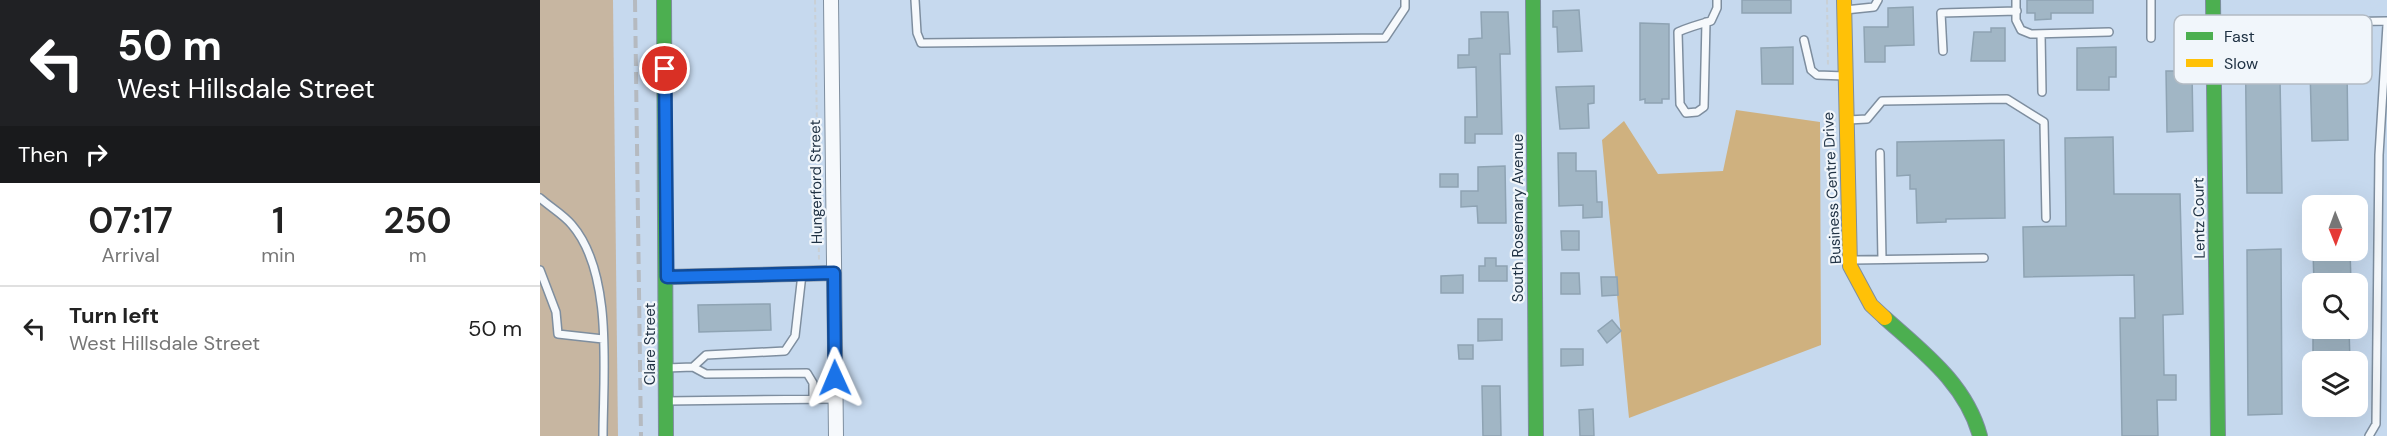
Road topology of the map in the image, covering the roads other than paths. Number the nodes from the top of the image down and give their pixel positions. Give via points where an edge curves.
1 (664, 0) edge
2 (831, 0) edge
3 (915, 0) edge
4 (1405, 0) edge
5 (1533, 0) edge
6 (1717, 0) edge
7 (1878, 0) edge
8 (2016, 0) edge
9 (2151, 0) edge
10 (2213, 0) edge
11 (1844, 5) edge
12 (2016, 11) junction
13 (2213, 15) edge
14 (1706, 22) junction
15 (2372, 23) edge
16 (2387, 23) edge
17 (2109, 32) dead end
18 (2041, 34) junction
19 (2151, 38) dead end
20 (1804, 40) dead end
21 (1943, 51) dead end
22 (1845, 76) junction
23 (2214, 84) edge
24 (2042, 92) dead end
25 (1845, 120) junction
26 (1880, 153) dead end
27 (540, 198) edge
28 (2046, 218) dead end
29 (1984, 258) dead end
30 (1882, 259) junction
31 (1850, 260) junction
32 (540, 270) edge
33 (834, 273) junction
34 (802, 274) junction
35 (667, 277) junction
36 (603, 339) junction
37 (693, 367) junction
38 (666, 368) junction
39 (813, 399) junction
40 (835, 399) junction
41 (666, 401) junction
42 (603, 436) edge
43 (666, 436) edge
44 (836, 436) edge
45 (1536, 436) edge
46 (1980, 436) edge
47 (2218, 436) edge
48 (2369, 436) edge

1 - 35 street, Clare Street
2 - 33 street, Hungerford Street
3 - 4 lane via 921,43 933,43 1385,38 1405,8
5 - 45 street, South Rosemary Avenue
6 - 14 lane via 1711,21
7 - 11 lane via 1874,7
8 - 12 lane
9 - 19 lane
10 - 13 street, Lentz Court
11 - 22 street, Business Centre Drive
12 - 18 lane via 2021,30
12 - 21 lane via 1941,13
14 - 14 lane via 1678,32 1680,104 1686,113 1704,107
15 - 16 lane
16 - 48 lane via 2379,155 2376,424
17 - 18 lane
18 - 24 lane
20 - 22 lane via 1810,69 1817,75
22 - 25 street, Business Centre Drive
23 - 47 street, Lentz Court
25 - 28 lane via 1867,119 1882,101 2007,99 2044,122
25 - 31 street, Business Centre Drive
26 - 30 lane
27 - 36 lane via 573,225 593,263 602,300
29 - 30 lane
30 - 31 lane
31 - 46 street, Business Centre Drive via 1871,305 1957,388 1970,407
32 - 36 lane via 556,312 558,334
33 - 34 street
33 - 40 street, Hungerford Street
34 - 35 street
34 - 37 lane via 795,336 785,351 706,355
35 - 38 street, Clare Street
36 - 42 lane
37 - 38 lane
37 - 39 lane via 706,374 807,373 813,383
38 - 41 street, Clare Street
39 - 40 lane
39 - 41 lane
40 - 44 street, Hungerford Street
41 - 43 street, Clare Street

